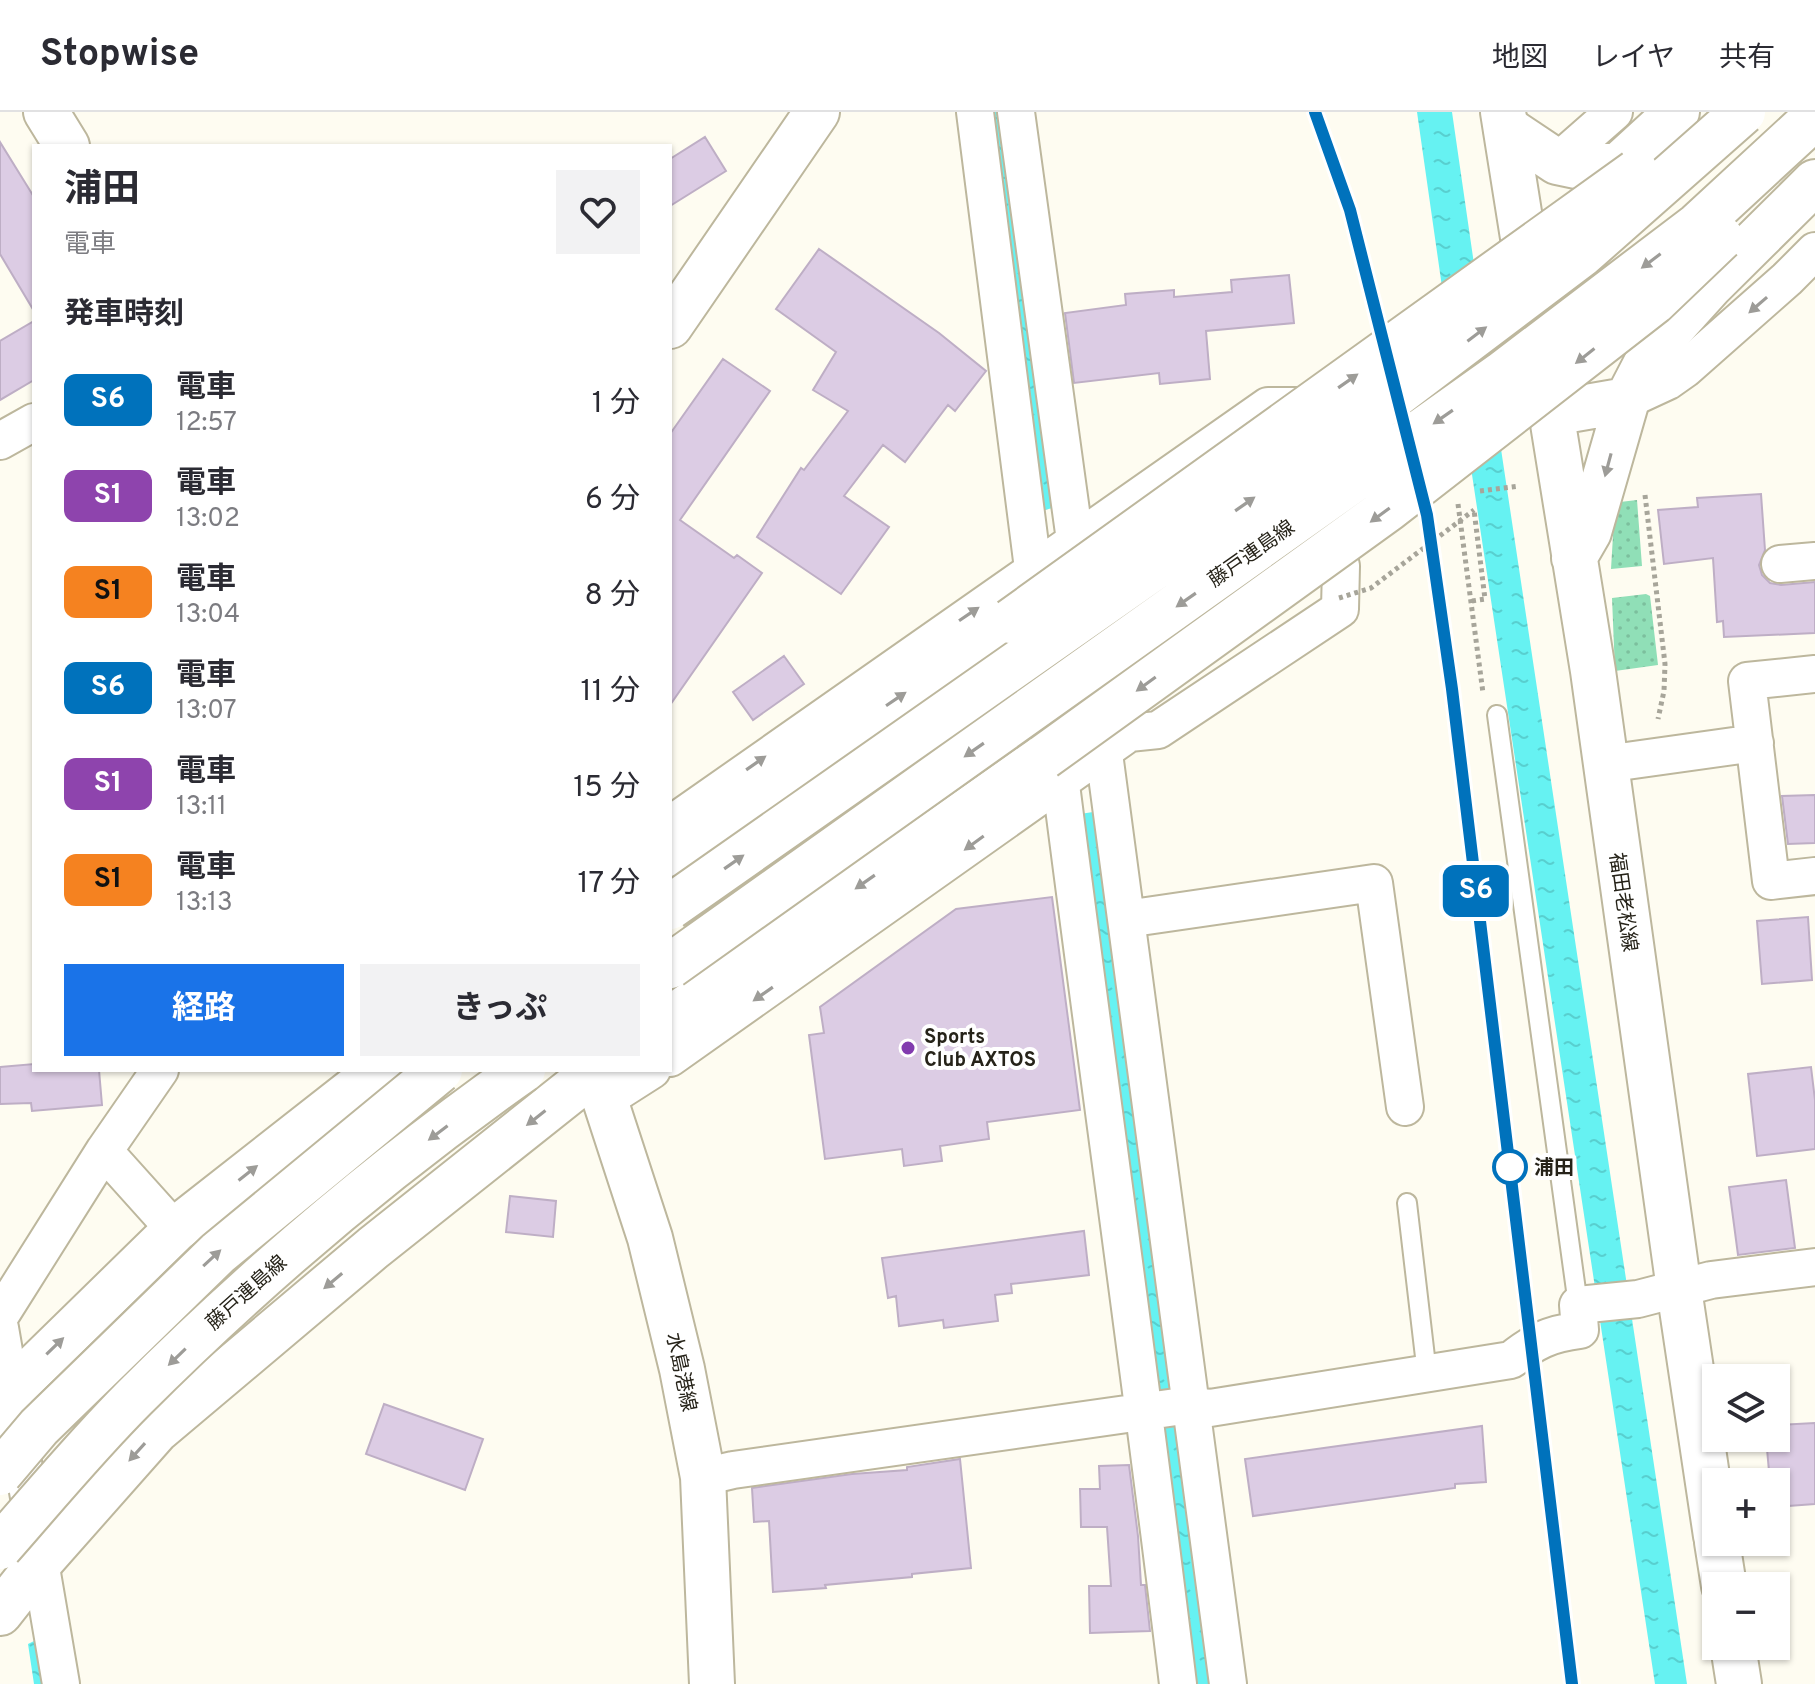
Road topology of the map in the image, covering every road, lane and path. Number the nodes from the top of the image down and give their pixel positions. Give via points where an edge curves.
1 (46, 112) edge
2 (817, 112) edge
3 (975, 112) edge
4 (1016, 112) edge
5 (1614, 112) edge
6 (1677, 112) edge
7 (1703, 112) edge
8 (1743, 112) edge
9 (1815, 119) edge
10 (1504, 120) edge
11 (66, 144) edge
12 (1557, 162) junction
13 (1618, 166) junction
14 (1815, 182) edge
15 (1815, 251) edge
16 (1528, 269) junction
17 (672, 323) edge
18 (1627, 400) junction
19 (1552, 413) junction
20 (32, 423) edge
21 (0, 441) edge
22 (1644, 485) dead end
23 (1517, 486) dead end
24 (1471, 492) dead end
25 (1457, 494) dead end
26 (1075, 542) junction
27 (1574, 558) junction
28 (1815, 561) edge
29 (1780, 564) dead end
30 (1033, 571) junction
31 (1371, 588) dead end
32 (1472, 601) junction
33 (1815, 674) edge
34 (1491, 712) joint
35 (1658, 721) dead end
36 (1755, 743) junction
37 (1104, 751) junction
38 (1605, 764) junction
39 (1052, 769) junction
40 (672, 824) edge
41 (672, 853) edge
42 (1815, 876) edge
43 (672, 906) edge
44 (1126, 919) junction
45 (672, 965) edge
46 (672, 1018) edge
47 (672, 1056) edge
48 (159, 1072) edge
49 (376, 1072) edge
50 (438, 1072) edge
51 (520, 1072) edge
52 (638, 1072) edge
53 (597, 1078) edge
54 (1405, 1107) dead end
55 (104, 1151) junction
56 (1407, 1203) dead end
57 (175, 1230) junction
58 (1815, 1267) edge
59 (1658, 1294) junction
60 (1584, 1305) junction
61 (0, 1316) edge
62 (0, 1328) edge
63 (1427, 1374) junction
64 (5, 1396) edge
65 (1167, 1409) junction
66 (0, 1473) edge
67 (703, 1477) junction
68 (1702, 1478) edge
69 (0, 1547) edge
70 (41, 1561) junction
71 (0, 1613) edge
72 (1735, 1660) edge
73 (61, 1684) edge
74 (712, 1684) edge
75 (1178, 1684) edge
76 (1228, 1684) edge
77 (1739, 1684) edge

1 - 11 main road
2 - 17 main road
3 - 30 street
4 - 26 street
5 - 12 street
6 - 13 main road
41 -> 7 main road, bridge via 1011,621 1634,174
43 -> 8 main road, bridge via 1336,440 1581,255
9 -> 39 main road, bridge via 1723,236 1654,302
9 -> 45 main road, 藤戸連島線, bridge via 1698,225 1502,374
10 - 12 main road
10 - 16 main road, 福田老松線
12 - 13 main road
13 - 16 main road
14 - 18 main road via 1665,333
15 -> 18 street via 1685,369
16 - 19 main road, 福田老松線
18 - 19 main road
18 -> 27 main road via 1589,532
19 - 27 main road, 福田老松線
20 - 21 street
22 - 35 path via 1665,664
23 - 24 path
25 - 32 path
26 - 30 street
26 - 37 street
26 - 37 street via 1268,406 1298,406 1341,566 1340,609 1158,730 1129,733
27 - 38 main road, 福田老松線
28 - 29 street
30 - 39 street
40 -> 30 street
31 - 32 path, bridge via 1474,510 1485,599
32 - 34 path
33 - 36 street via 1747,681
34 - 60 lane
36 - 38 street
36 - 42 street via 1771,881
37 - 39 street
37 - 44 street
38 - 59 main road, 福田老松線
39 -> 46 main road
39 -> 47 street
39 - 65 street via 1111,1176
44 - 54 street via 1374,883
44 - 65 street
48 - 55 street
57 -> 49 main road
66 -> 50 main road, bridge via 39,1427 218,1253
51 -> 69 main road, 藤戸連島線, bridge via 362,1191 244,1291 132,1400
52 - 53 street
53 - 67 main road, 水島港線 via 650,1238
53 -> 70 main road via 373,1248 156,1431
55 - 57 street
55 - 61 street
56 - 63 lane
64 -> 57 main road
58 - 59 street via 1711,1280
59 - 60 street
59 - 68 main road, 福田老松線
60 - 63 street via 1580,1330 1552,1334 1511,1360
62 - 64 street
63 - 65 street via 1210,1408
64 - 70 street
65 - 67 street
65 - 75 street
65 - 76 street
67 - 74 main road, 水島港線
70 - 71 main road
70 - 73 street
72 - 77 main road

